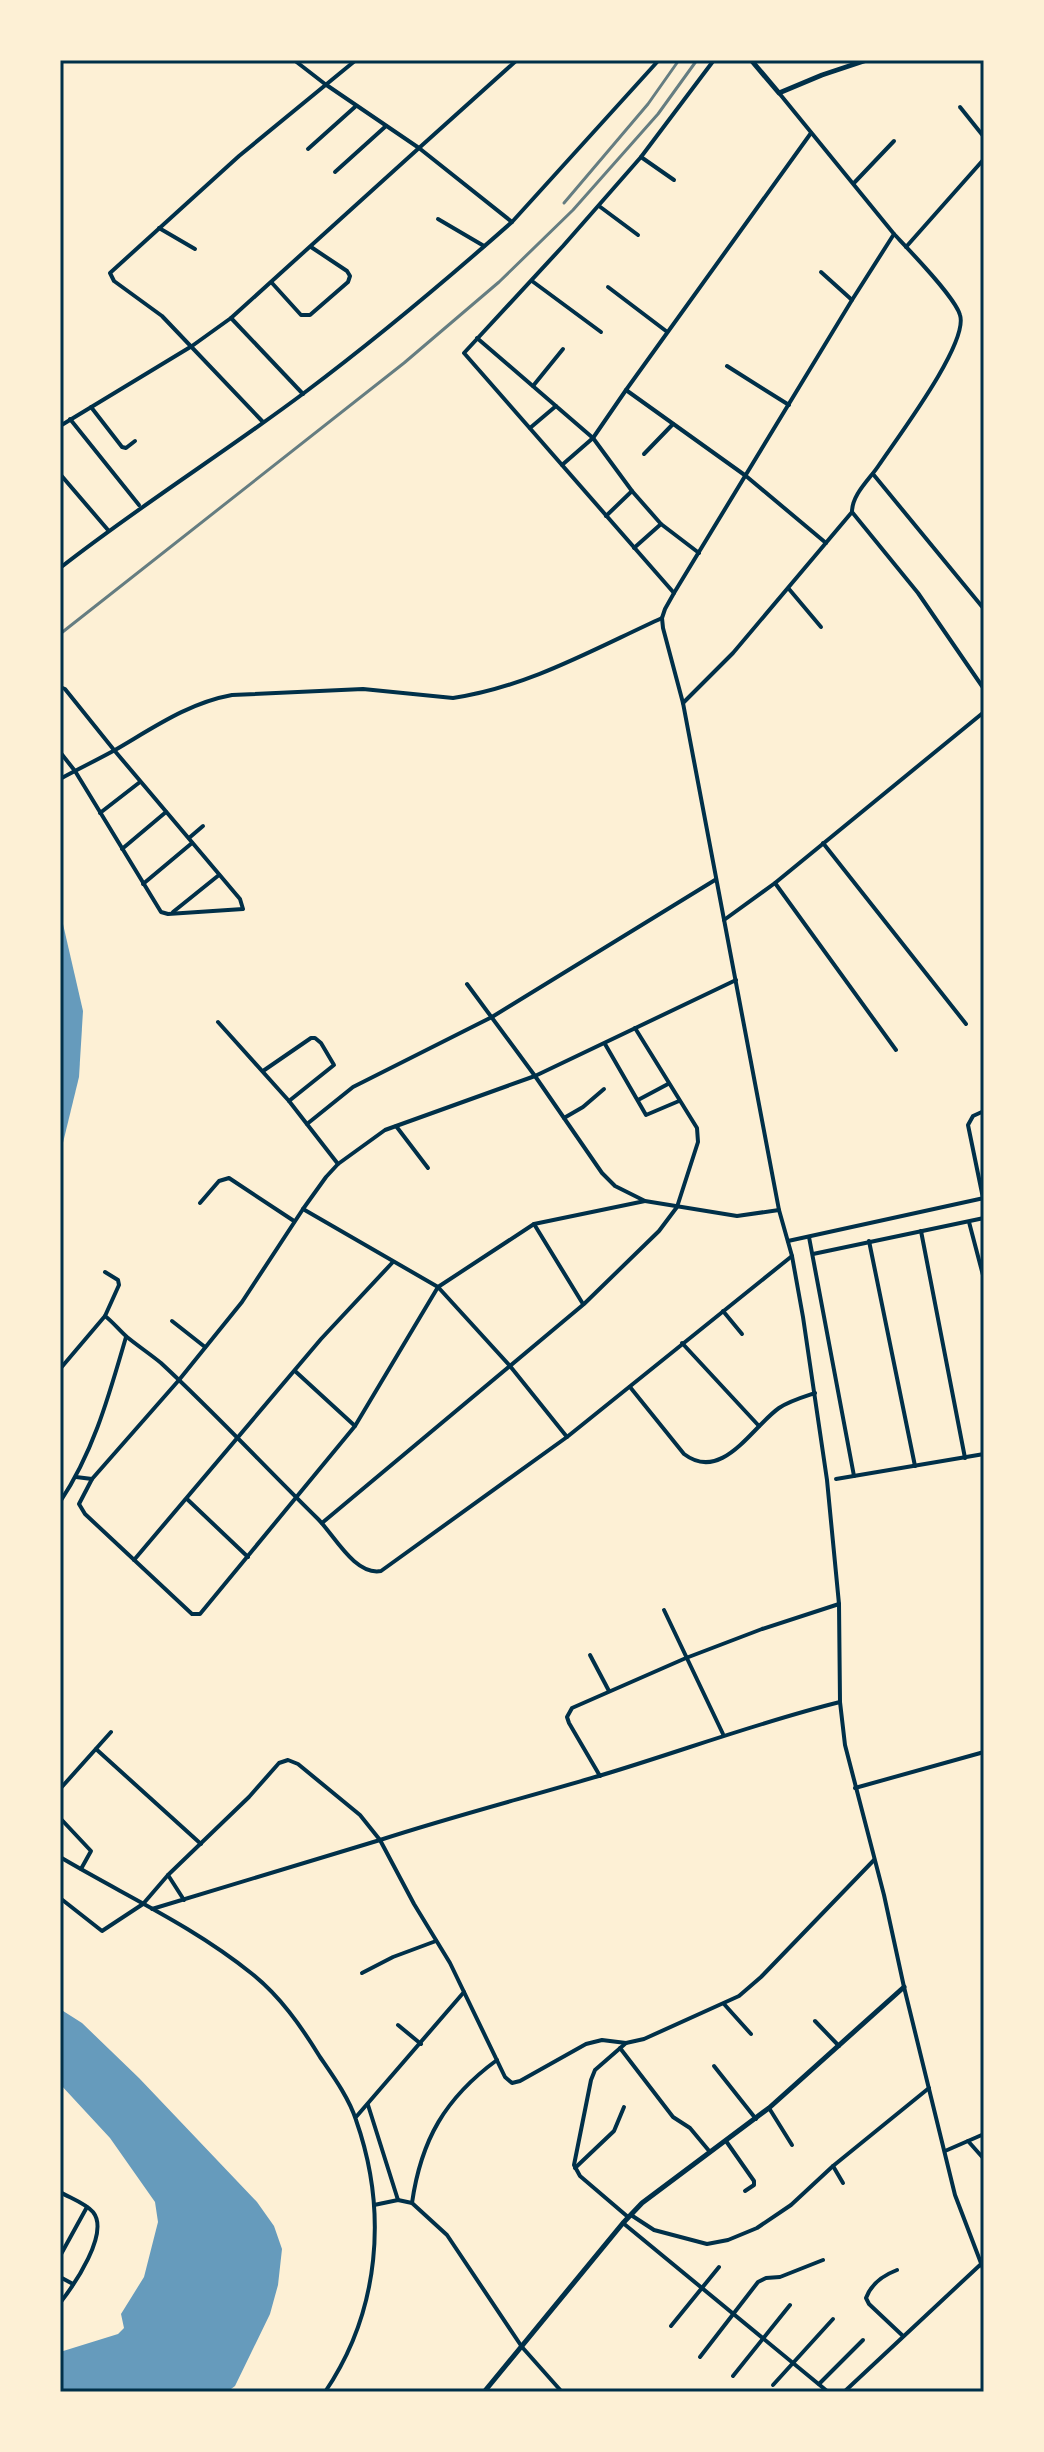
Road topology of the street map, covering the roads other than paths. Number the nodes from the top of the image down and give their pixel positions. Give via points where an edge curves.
1 (294, 60) edge
2 (356, 60) edge
3 (517, 60) edge
4 (658, 60) edge
5 (714, 60) edge
6 (751, 60) edge
7 (867, 60) edge
8 (325, 84) junction
9 (779, 93) junction
10 (356, 106) junction
11 (960, 107) dead end
12 (386, 126) junction
13 (811, 133) junction
14 (984, 137) edge
15 (894, 141) dead end
16 (419, 148) junction
17 (308, 149) dead end
18 (641, 157) junction
19 (984, 159) edge
20 (335, 172) dead end
21 (674, 180) dead end
22 (854, 183) junction
23 (599, 206) junction
24 (438, 219) dead end
25 (512, 222) junction
26 (159, 227) junction
27 (894, 234) junction
28 (638, 235) dead end
29 (485, 246) junction
30 (311, 247) junction
31 (906, 247) junction
32 (195, 249) dead end
33 (821, 272) dead end
34 (532, 281) junction
35 (272, 283) junction
36 (608, 287) dead end
37 (852, 300) junction
38 (231, 318) junction
39 (666, 331) junction
40 (601, 332) dead end
41 (477, 338) junction
42 (192, 346) junction
43 (563, 349) dead end
44 (727, 366) dead end
45 (533, 386) junction
46 (626, 390) junction
47 (303, 394) junction
48 (556, 405) junction
49 (789, 405) junction
50 (91, 407) junction
51 (70, 419) junction
52 (263, 422) junction
53 (673, 424) junction
54 (60, 426) edge
55 (530, 428) junction
56 (593, 438) junction
57 (135, 441) dead end
58 (644, 454) dead end
59 (562, 465) junction
60 (60, 474) edge
61 (873, 474) junction
62 (746, 476) junction
63 (632, 491) junction
64 (139, 505) dead end
65 (852, 512) junction
66 (606, 516) junction
67 (661, 524) junction
68 (108, 530) junction
69 (826, 543) junction
70 (634, 548) junction
71 (699, 553) junction
72 (60, 568) edge
73 (789, 589) junction
74 (674, 593) junction
75 (984, 609) edge
76 (662, 618) junction
77 (821, 627) dead end
78 (60, 687) edge
79 (984, 689) edge
80 (683, 703) junction
81 (984, 712) edge
82 (114, 750) junction
83 (60, 752) edge
84 (75, 771) junction
85 (60, 779) edge
86 (140, 782) junction
87 (166, 812) junction
88 (100, 813) junction
89 (203, 826) dead end
90 (191, 841) junction
91 (823, 843) junction
92 (122, 850) junction
93 (219, 874) junction
94 (715, 880) junction
95 (775, 883) junction
96 (143, 884) junction
97 (171, 913) junction
98 (724, 920) junction
99 (736, 980) junction
100 (467, 984) dead end
101 (492, 1017) junction
102 (218, 1022) dead end
103 (966, 1024) dead end
104 (635, 1028) junction
105 (605, 1044) junction
106 (896, 1050) dead end
107 (263, 1071) junction
108 (535, 1076) junction
109 (668, 1084) junction
110 (604, 1089) dead end
111 (638, 1100) junction
112 (289, 1101) junction
113 (679, 1101) junction
114 (984, 1111) edge
115 (564, 1118) junction
116 (307, 1124) junction
117 (396, 1126) junction
118 (338, 1164) junction
119 (428, 1168) dead end
120 (983, 1198) edge
121 (645, 1201) junction
122 (200, 1203) dead end
123 (677, 1207) junction
124 (303, 1209) junction
125 (779, 1210) junction
126 (984, 1218) edge
127 (295, 1221) junction
128 (969, 1222) junction
129 (534, 1224) junction
130 (921, 1231) junction
131 (809, 1237) junction
132 (788, 1241) junction
133 (869, 1241) junction
134 (813, 1254) junction
135 (792, 1256) junction
136 (392, 1263) junction
137 (105, 1272) dead end
138 (984, 1279) edge
139 (438, 1287) junction
140 (584, 1304) junction
141 (723, 1311) junction
142 (105, 1316) junction
143 (172, 1321) dead end
144 (742, 1334) dead end
145 (126, 1337) junction
146 (682, 1343) junction
147 (205, 1347) junction
148 (510, 1366) junction
149 (60, 1369) edge
150 (295, 1371) junction
151 (179, 1380) junction
152 (630, 1387) junction
153 (815, 1393) junction
154 (355, 1426) junction
155 (759, 1426) junction
156 (567, 1437) junction
157 (239, 1439) junction
158 (984, 1454) edge
159 (965, 1458) junction
160 (915, 1466) junction
161 (854, 1476) junction
162 (76, 1477) junction
163 (92, 1479) junction
164 (836, 1479) dead end
165 (296, 1498) junction
166 (187, 1499) junction
167 (60, 1502) edge
168 (322, 1523) junction
169 (248, 1557) junction
170 (134, 1560) junction
171 (839, 1604) junction
172 (664, 1610) dead end
173 (590, 1655) dead end
174 (686, 1658) junction
175 (609, 1691) junction
176 (840, 1702) junction
177 (111, 1732) dead end
178 (723, 1734) junction
179 (96, 1749) junction
180 (984, 1752) edge
181 (600, 1776) junction
182 (855, 1788) junction
183 (60, 1789) edge
184 (60, 1818) edge
185 (380, 1840) junction
186 (201, 1844) junction
187 (60, 1857) edge
188 (874, 1860) junction
189 (81, 1869) junction
190 (168, 1875) junction
191 (60, 1898) edge
192 (184, 1900) junction
193 (143, 1904) junction
194 (152, 1909) junction
195 (436, 1941) junction
196 (362, 1973) dead end
197 (904, 1987) junction
198 (465, 1991) junction
199 (724, 2004) junction
200 (815, 2021) dead end
201 (398, 2025) dead end
202 (751, 2034) dead end
203 (626, 2043) junction
204 (421, 2044) junction
205 (839, 2046) junction
206 (620, 2048) junction
207 (497, 2060) junction
208 (714, 2066) dead end
209 (929, 2088) junction
210 (368, 2105) junction
211 (624, 2107) dead end
212 (769, 2108) junction
213 (356, 2117) junction
214 (756, 2119) junction
215 (984, 2134) edge
216 (726, 2141) junction
217 (968, 2141) junction
218 (792, 2145) dead end
219 (945, 2151) junction
220 (710, 2152) junction
221 (984, 2159) edge
222 (833, 2166) junction
223 (575, 2168) junction
224 (843, 2183) dead end
225 (745, 2191) dead end
226 (60, 2192) edge
227 (398, 2200) junction
228 (412, 2203) junction
229 (374, 2205) junction
230 (87, 2207) junction
231 (630, 2216) junction
232 (623, 2223) junction
233 (60, 2256) edge
234 (823, 2260) dead end
235 (980, 2264) junction
236 (719, 2267) dead end
237 (897, 2270) dead end
238 (984, 2271) edge
239 (60, 2277) edge
240 (73, 2284) junction
241 (701, 2289) junction
242 (60, 2303) edge
243 (790, 2305) dead end
244 (732, 2314) junction
245 (833, 2319) dead end
246 (671, 2326) dead end
247 (903, 2336) junction
248 (762, 2338) junction
249 (863, 2340) dead end
250 (522, 2347) junction
251 (700, 2357) dead end
252 (793, 2362) junction
253 (733, 2376) dead end
254 (819, 2384) junction
255 (773, 2385) dead end
256 (827, 2391) edge
257 (325, 2392) edge
258 (484, 2392) edge
259 (562, 2392) edge
260 (844, 2392) edge

1 - 8 street
2 - 8 street
3 - 16 street
4 - 25 street
5 - 18 street
6 - 9 street
7 - 9 street
8 - 10 street
8 - 26 street
9 - 13 street
10 - 12 street
10 - 17 street
11 - 14 street
12 - 16 street
12 - 20 street
13 - 22 street
13 - 39 street
15 - 22 street
16 - 25 street
16 - 30 street
18 - 21 street
18 - 23 street
19 - 31 street
22 - 27 street
23 - 28 street
23 - 34 street
24 - 29 street
25 - 29 street
26 - 32 street
26 - 42 street via 110,276
27 - 31 street
27 - 37 street
29 - 47 street
30 - 35 street
30 - 35 street via 349,272 348,282 305,317
31 - 61 street via 954,303 961,328 951,356
33 - 37 street
34 - 40 street
34 - 41 street
35 - 38 street
36 - 39 street
37 - 49 street
38 - 42 street
38 - 47 street
39 - 46 street
41 - 45 street
41 - 55 street via 465,356
42 - 50 street
42 - 52 street
43 - 45 street
44 - 49 street
45 - 48 street
46 - 53 street
46 - 56 street
47 - 52 street
48 - 55 street
48 - 56 street
49 - 62 street
50 - 51 street
50 - 57 street via 122,447
51 - 54 street
51 - 64 street
52 - 68 street
53 - 58 street
53 - 62 street
55 - 59 street
56 - 59 street
56 - 63 street
59 - 66 street
60 - 68 street
61 - 65 street via 853,500
61 - 75 street
62 - 69 street
62 - 71 street
63 - 66 street
63 - 67 street
65 - 69 street
65 - 79 street via 918,593
66 - 70 street
67 - 70 street
67 - 71 street
68 - 72 street
69 - 73 street
70 - 74 street
71 - 74 street
73 - 77 street
73 - 80 street
74 - 76 street
76 - 80 street
76 - 82 street via 530,680 489,692 453,698 363,689 232,695 166,718
78 - 82 street
80 - 94 street
81 - 91 street
82 - 84 street
82 - 86 street
83 - 84 street
84 - 85 street
84 - 88 street
86 - 87 street
86 - 88 street
87 - 90 street
87 - 92 street
88 - 92 street
89 - 90 street
90 - 93 street
90 - 96 street
91 - 95 street
91 - 103 street
92 - 96 street
93 - 97 street
93 - 97 street via 243,909
94 - 98 street
94 - 101 street
95 - 98 street
95 - 106 street
96 - 97 street via 158,909
98 - 99 street
99 - 104 street
99 - 125 street
100 - 101 street
101 - 108 street
101 - 116 street via 353,1087
102 - 107 street
104 - 105 street
104 - 109 street
105 - 108 street
105 - 111 street
107 - 112 street
107 - 112 street via 311,1038 321,1043 334,1065
108 - 115 street
108 - 117 street
109 - 111 street
109 - 113 street
110 - 115 street
111 - 113 street via 648,1115
112 - 116 street
113 - 123 street via 697,1128 698,1142
114 - 120 street via 968,1125
115 - 121 street via 609,1181
116 - 118 street
117 - 118 street
117 - 119 street
118 - 124 street
120 - 131 street
121 - 123 street
121 - 129 street
122 - 127 street via 219,1181 229,1178
123 - 125 street via 737,1216
123 - 140 street
124 - 127 street
124 - 136 street
125 - 132 street
126 - 128 street
127 - 147 street
128 - 130 street
128 - 138 street
129 - 139 street
129 - 140 street
130 - 133 street
130 - 159 street
131 - 132 street
131 - 134 street
132 - 135 street
133 - 134 street
133 - 160 street
134 - 161 street
135 - 141 street
135 - 153 street
136 - 139 street
136 - 150 street
137 - 142 street via 119,1285
139 - 148 street
139 - 154 street
140 - 148 street
141 - 144 street
141 - 146 street
142 - 145 street
142 - 149 street
143 - 147 street
145 - 151 street
145 - 162 street via 100,1424
146 - 152 street
146 - 155 street
147 - 151 street
148 - 156 street
148 - 168 street
150 - 154 street
150 - 157 street
151 - 157 street
151 - 163 street
152 - 155 street via 684,1454 695,1460 707,1462 733,1452
152 - 156 street
153 - 155 street via 779,1408
153 - 171 street
154 - 165 street
156 - 168 street via 381,1571 359,1566
157 - 165 street
157 - 166 street
158 - 159 street
159 - 160 street
160 - 161 street
161 - 164 street
162 - 163 street
162 - 167 street
163 - 170 street via 79,1507
165 - 168 street
165 - 169 street
166 - 169 street
166 - 170 street
169 - 170 street via 197,1615
171 - 174 street
171 - 176 street
172 - 174 street
173 - 175 street
174 - 175 street
174 - 178 street
175 - 181 street via 575,1705 567,1717
176 - 178 street
176 - 182 street
177 - 179 street
178 - 181 street
179 - 183 street
179 - 186 street
180 - 182 street
181 - 185 street
182 - 188 street
184 - 189 street via 91,1851
185 - 186 street via 352,1808 288,1760 279,1763
185 - 192 street
185 - 195 street
186 - 190 street
187 - 189 street
188 - 197 street
188 - 199 street via 761,1977
189 - 193 street
190 - 192 street
190 - 193 street
191 - 193 street via 102,1931
192 - 194 street
193 - 194 street
194 - 213 street via 215,1946 267,1987 299,2022
195 - 196 street
195 - 198 street
197 - 205 street
197 - 209 street
198 - 204 street
198 - 207 street
199 - 202 street
199 - 203 street
200 - 205 street
201 - 204 street
203 - 206 street
203 - 207 street via 610,2039 586,2044 515,2083 505,2077
204 - 210 street
205 - 212 street
206 - 220 street via 673,2117
206 - 223 street via 591,2080
207 - 228 street via 444,2111 422,2155
208 - 214 street
209 - 219 street
209 - 222 street
210 - 213 street
210 - 227 street
211 - 223 street via 614,2131
212 - 214 street
212 - 218 street
213 - 229 street
214 - 216 street
215 - 217 street
216 - 220 street
216 - 225 street via 754,2181
217 - 219 street
217 - 221 street
219 - 235 street
220 - 231 street
222 - 224 street
222 - 231 street via 773,2218 728,2240 707,2244 654,2230
223 - 231 street
226 - 230 street
227 - 228 street
227 - 229 street
228 - 250 street via 447,2235
229 - 257 street via 372,2271 363,2317
230 - 233 street
230 - 240 street via 95,2214 97,2239
231 - 232 street
232 - 241 street
232 - 250 street
234 - 244 street via 762,2279
235 - 238 street
235 - 247 street
236 - 241 street
237 - 247 street via 879,2280 866,2298
239 - 240 street
240 - 242 street
241 - 244 street
241 - 246 street
243 - 248 street
244 - 248 street
244 - 251 street
245 - 252 street
247 - 260 street
248 - 252 street
248 - 253 street
249 - 254 street
250 - 258 street
250 - 259 street
252 - 254 street
252 - 255 street
254 - 256 street

